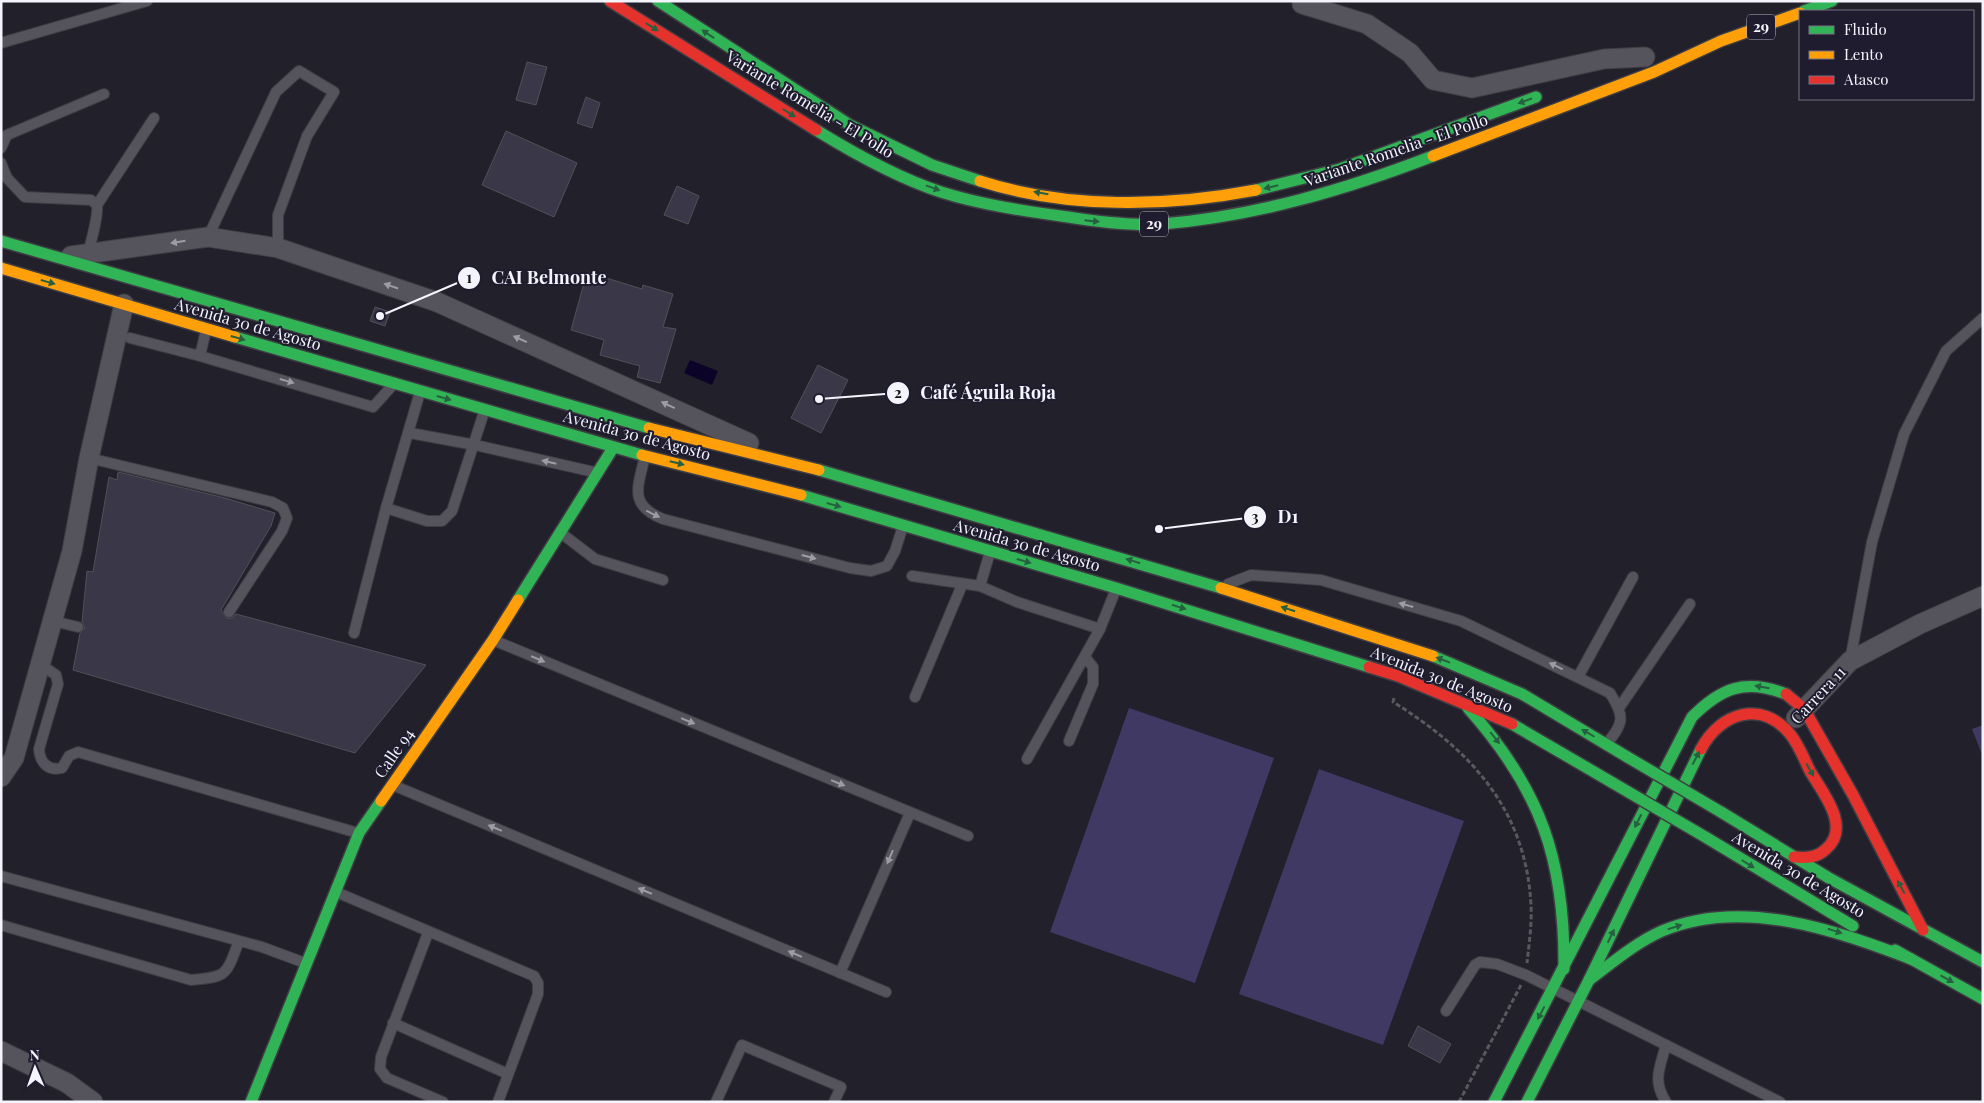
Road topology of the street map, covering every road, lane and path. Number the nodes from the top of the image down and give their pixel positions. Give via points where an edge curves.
1 (147, 1) edge
2 (610, 1) edge
3 (658, 1) edge
4 (1832, 1) edge
5 (1302, 4) dead end
6 (1807, 10) edge
7 (1799, 13) edge
8 (1721, 41) junction
9 (1, 43) edge
10 (1671, 52) dead end
11 (1650, 56) joint
12 (1609, 71) dead end
13 (104, 94) dead end
14 (1545, 94) dead end
15 (154, 118) dead end
16 (1, 148) edge
17 (1, 163) edge
18 (97, 206) junction
19 (208, 237) junction
20 (1, 242) edge
21 (278, 248) junction
22 (88, 256) junction
23 (54, 257) junction
24 (1, 268) edge
25 (124, 304) junction
26 (1983, 318) edge
27 (206, 329) junction
28 (130, 338) dead end
29 (200, 356) junction
30 (394, 384) junction
31 (420, 391) junction
32 (485, 410) junction
33 (410, 433) junction
34 (475, 445) junction
35 (613, 448) junction
36 (646, 456) junction
37 (89, 458) junction
38 (792, 462) junction
39 (597, 473) junction
40 (386, 508) junction
41 (903, 525) junction
42 (560, 532) junction
43 (990, 551) junction
44 (912, 576) dead end
45 (1633, 577) dead end
46 (663, 580) dead end
47 (962, 585) junction
48 (980, 586) junction
49 (1219, 587) junction
50 (1116, 588) junction
51 (1983, 596) edge
52 (1690, 604) dead end
53 (229, 612) dead end
54 (53, 621) junction
55 (78, 627) dead end
56 (1100, 629) junction
57 (354, 633) dead end
58 (493, 640) junction
59 (1085, 657) junction
60 (1850, 661) junction
61 (40, 664) junction
62 (1398, 676) junction
63 (1578, 677) junction
64 (915, 697) dead end
65 (1462, 702) junction
66 (1619, 708) junction
67 (1804, 709) junction
68 (1786, 730) junction
69 (1069, 741) dead end
70 (1606, 744) junction
71 (1027, 759) dead end
72 (1, 777) edge
73 (391, 785) junction
74 (910, 812) junction
75 (359, 833) junction
76 (968, 836) dead end
77 (1794, 857) junction
78 (1, 876) edge
79 (335, 892) junction
80 (1, 925) edge
81 (1923, 930) junction
82 (428, 933) junction
83 (240, 941) junction
84 (1911, 959) junction
85 (1983, 962) edge
86 (308, 964) junction
87 (1564, 969) junction
88 (840, 973) junction
89 (1526, 975) junction
90 (1589, 980) junction
91 (1554, 989) junction
92 (886, 992) dead end
93 (1983, 999) edge
94 (1578, 1002) junction
95 (1446, 1011) dead end
96 (393, 1023) junction
97 (1666, 1045) junction
98 (1, 1051) edge
99 (508, 1074) junction
100 (93, 1102) edge
101 (251, 1102) edge
102 (442, 1102) edge
103 (498, 1102) edge
104 (716, 1102) edge
105 (834, 1102) edge
106 (1459, 1102) edge
107 (1494, 1102) edge
108 (1527, 1102) edge
109 (1666, 1102) edge
110 (1780, 1102) edge

1 - 9 lane
2 -> 8 main road, Variante Romelia - El Pollo / 29 via 824,135 902,177 942,192 1022,211 1116,224 1160,224 1215,218 1330,193 1654,72
14 -> 3 main road, Variante Romelia - El Pollo / 29 via 1340,169 1235,195 1154,202 1072,197 999,186 942,169 880,142 796,94
4 - 6 main road
5 - 11 street via 1367,24 1410,53 1433,80 1450,86 1472,88 1604,59
7 - 8 main road, Variante Romelia - El Pollo / 29
8 - 10 main road, Variante Romelia - El Pollo / 29
11 - 12 main road
13 - 16 lane via 7,135
15 - 18 lane
17 - 18 lane via 7,178 25,197 91,200
18 - 22 lane
19 - 21 street
19 - 21 lane via 276,92 298,70 334,92 307,136 278,215
19 -> 22 street
20 - 23 main road, Avenida 30 de Agosto
38 -> 21 street via 437,302
22 - 23 street
23 - 38 main road, Avenida 30 de Agosto via 625,422
24 -> 25 main road, Avenida 30 de Agosto
25 - 27 main road, Avenida 30 de Agosto
25 - 37 street
26 - 60 lane via 1946,351 1904,434 1872,542
27 - 29 lane
27 -> 30 main road, Avenida 30 de Agosto
28 - 29 lane
29 -> 30 lane via 373,407
30 - 31 main road, Avenida 30 de Agosto
31 -> 32 main road, Avenida 30 de Agosto
31 - 33 lane
32 - 34 lane
32 - 35 main road, Avenida 30 de Agosto
33 - 34 lane
33 - 40 lane
39 -> 34 lane
34 - 40 lane via 452,511 442,521 427,521
35 - 36 main road, Avenida 30 de Agosto
35 - 39 main road, Calle 94
36 -> 41 main road, Avenida 30 de Agosto via 781,489
36 -> 41 lane via 639,484 640,501 646,512 663,519 871,571 887,566
37 - 53 lane via 272,502 283,508 287,518 282,531
37 - 54 street via 72,551
49 -> 38 main road, Avenida 30 de Agosto
39 - 42 main road, Calle 94
40 - 57 lane
41 - 43 main road, Avenida 30 de Agosto
42 - 46 lane via 595,559
42 - 58 main road, Calle 94
43 - 48 lane
43 -> 50 main road, Avenida 30 de Agosto
44 - 47 lane
45 - 63 lane
47 - 48 lane
47 - 64 lane
48 - 56 lane via 1017,602
63 -> 49 lane via 1461,621 1321,580 1251,575
70 -> 49 main road, Avenida 30 de Agosto via 1522,694 1476,673 1409,647
50 - 56 lane
50 -> 62 main road, Avenida 30 de Agosto
51 - 60 street, Carrera 11 via 1920,624
52 - 66 lane
54 - 55 lane
54 - 61 street
56 - 59 lane
58 - 73 main road, Calle 94
58 -> 74 lane
59 - 69 lane via 1093,666 1093,684
59 - 71 lane
60 - 67 street, Carrera 11
61 - 72 street via 14,758
61 - 75 lane via 52,670 58,684 39,748 40,758 46,766 62,768 69,756 78,752
62 - 65 main road, Avenida 30 de Agosto
62 - 89 path via 1393,702 1428,725 1472,763 1510,816 1521,848 1531,905
63 - 66 lane via 1610,693
65 -> 84 main road, Avenida 30 de Agosto, bridge via 1511,723
65 -> 87 main road via 1498,742 1523,779 1539,811 1562,888
66 - 70 lane via 1619,730
67 - 68 street, Carrera 11
81 -> 67 main road
67 -> 87 main road via 1784,693 1758,686 1734,688 1710,699 1692,717
68 -> 77 main road via 1832,807 1836,821 1836,834 1820,855 1807,859
90 -> 68 main road via 1710,734 1726,720 1755,712 1770,717
70 - 77 main road, Avenida 30 de Agosto, bridge
73 - 75 main road, Calle 94
88 -> 73 lane
74 - 76 lane
74 -> 88 lane
75 - 79 main road, Calle 94
77 - 81 main road, Avenida 30 de Agosto
78 - 83 lane
79 - 82 lane
79 - 86 main road, Calle 94
80 - 83 lane via 191,980 217,978 229,967
81 - 85 main road, Avenida 30 de Agosto
82 - 96 lane
82 - 99 lane via 534,976 538,983 538,994
83 - 86 lane
90 -> 84 main road via 1643,941 1672,927 1746,917 1793,920
84 -> 93 main road, Avenida 30 de Agosto
86 - 101 main road, Calle 94
87 - 91 main road
88 - 92 lane
89 - 91 lane
89 - 95 lane via 1497,964 1480,962
89 - 106 path
90 - 94 main road
91 - 94 lane
91 -> 107 main road
94 - 97 lane
94 - 108 main road
96 - 99 lane
96 - 102 lane via 380,1069 387,1078
97 - 109 lane via 1658,1074 1659,1091
97 - 110 lane
98 - 100 street via 67,1084
99 - 103 lane
104 - 105 lane via 742,1045 841,1087

